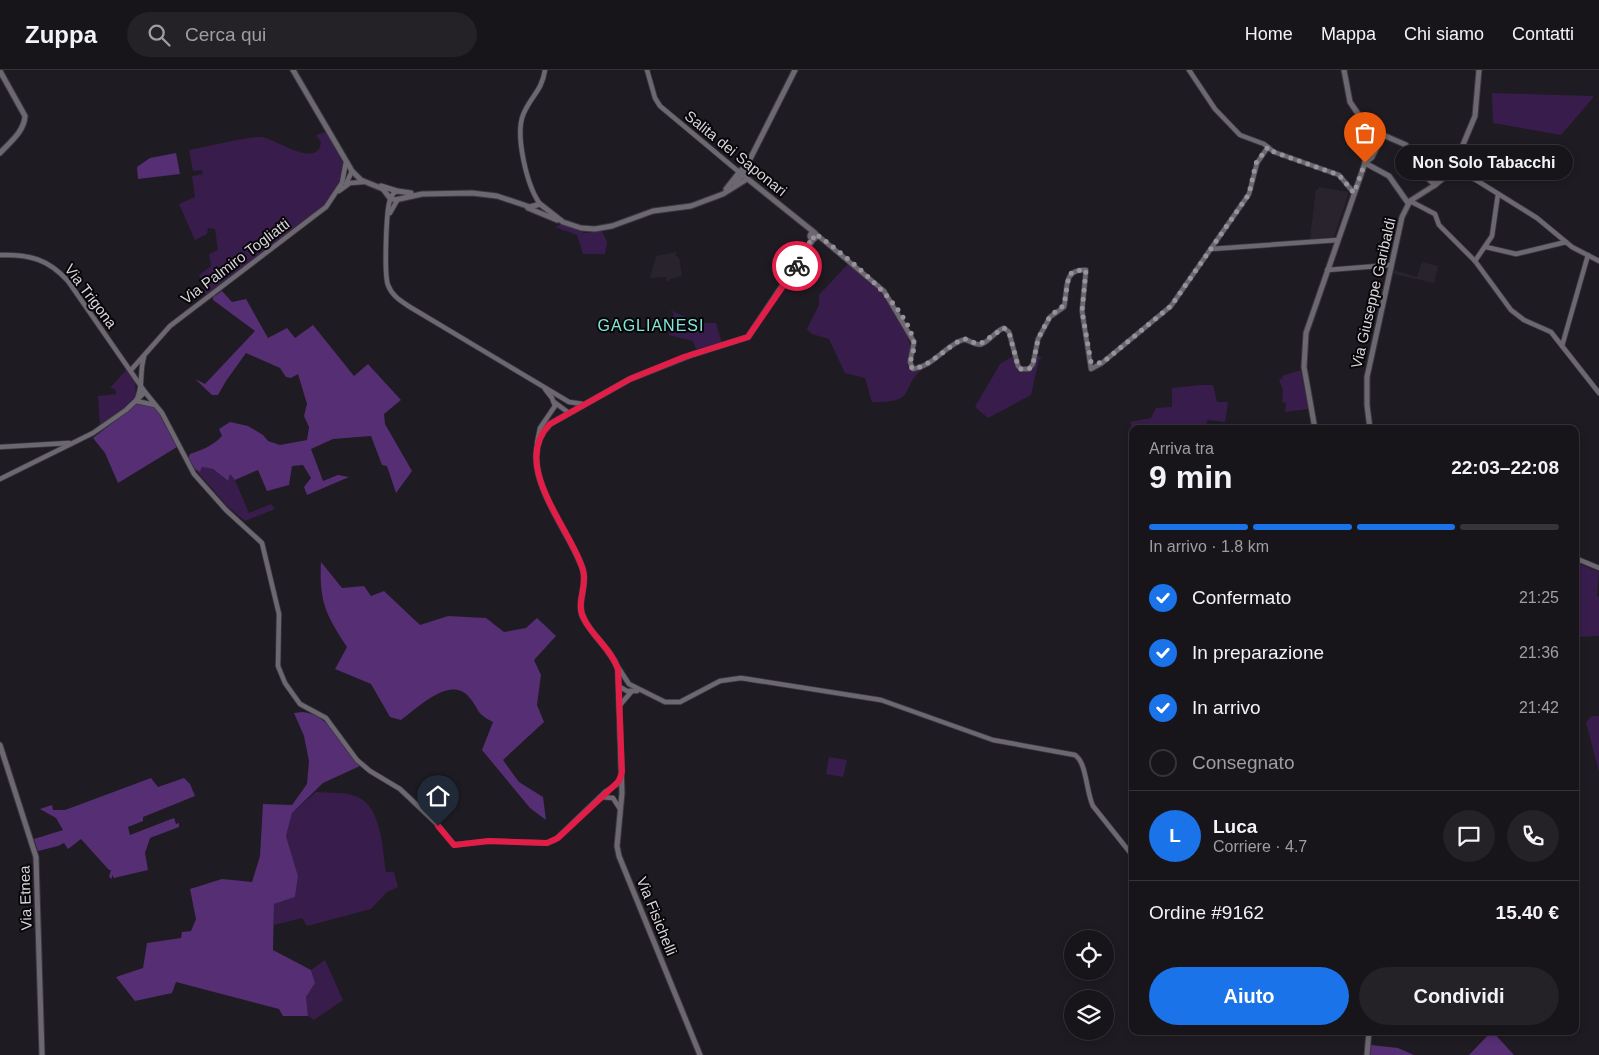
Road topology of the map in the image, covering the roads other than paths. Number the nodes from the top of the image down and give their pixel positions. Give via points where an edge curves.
1 (293, 70) edge
2 (545, 70) edge
3 (647, 70) edge
4 (795, 70) edge
5 (1189, 70) edge
6 (1344, 70) edge
7 (1479, 70) edge
8 (0, 71) edge
9 (1374, 131) junction
10 (1384, 136) junction
11 (1267, 148) junction
12 (0, 153) edge
13 (346, 162) junction
14 (1365, 163) junction
15 (352, 171) junction
16 (1452, 171) junction
17 (742, 175) junction
18 (361, 180) junction
19 (367, 183) junction
20 (344, 184) junction
21 (1435, 185) junction
22 (397, 192) junction
23 (1354, 193) junction
24 (422, 194) junction
25 (723, 194) junction
26 (1498, 194) junction
27 (392, 201) junction
28 (1409, 202) junction
29 (519, 204) junction
30 (540, 204) junction
31 (545, 209) junction
32 (531, 210) junction
33 (563, 222) junction
34 (814, 236) junction
35 (1338, 240) junction
36 (1566, 242) junction
37 (1486, 247) junction
38 (1212, 249) junction
39 (0, 255) edge
40 (1588, 255) junction
41 (1475, 261) junction
42 (1599, 261) edge
43 (1391, 265) junction
44 (1327, 270) junction
45 (1562, 346) junction
46 (148, 349) junction
47 (139, 362) junction
48 (1091, 362) junction
49 (1102, 363) junction
50 (131, 370) junction
51 (141, 371) junction
52 (134, 375) junction
53 (141, 386) junction
54 (545, 388) junction
55 (146, 392) junction
56 (1599, 393) edge
57 (563, 399) junction
58 (136, 401) junction
59 (554, 402) junction
60 (583, 404) junction
61 (157, 406) junction
62 (567, 413) junction
63 (1314, 425) edge
64 (1369, 425) edge
65 (64, 445) junction
66 (537, 446) junction
67 (0, 447) edge
68 (0, 479) edge
69 (1579, 560) edge
70 (1599, 568) edge
71 (616, 664) junction
72 (620, 687) junction
73 (632, 688) junction
74 (620, 705) junction
75 (0, 745) edge
76 (622, 772) junction
77 (607, 791) junction
78 (622, 793) junction
79 (609, 796) junction
80 (600, 797) junction
81 (620, 808) junction
82 (1129, 851) edge
83 (1369, 1035) edge
84 (42, 1055) edge
85 (700, 1055) edge
86 (1367, 1055) edge

1 - 13 main road
2 - 30 street via 540,89 523,115 521,131 528,180
3 - 17 street, Salita dei Saponari via 655,98 668,115
4 - 17 main road
5 - 11 street via 1215,109 1235,131
6 - 9 main road via 1348,97
7 - 16 main road via 1475,116
8 - 12 main road via 25,116 25,122 18,135
9 - 10 main road
9 - 14 main road
10 - 14 main road
10 - 21 main road via 1406,145 1417,168
11 - 23 street via 1339,175
11 - 38 street via 1256,163 1249,194
13 - 15 main road
13 - 20 street
14 - 23 main road
14 - 28 main road via 1389,176
15 - 18 main road
15 - 20 street, Via Palmiro Togliatti via 346,175
16 - 21 main road
16 - 26 street via 1466,175
17 - 25 main road
17 - 25 main road
17 - 34 main road, Salita dei Saponari
18 - 19 main road
18 - 22 main road
19 - 20 street
19 - 27 main road via 383,189
20 - 46 street, Via Palmiro Togliatti via 320,213 170,326
21 - 28 main road
22 - 24 main road
22 - 27 street
23 - 35 main road
24 - 27 main road
24 - 29 main road via 486,194
25 - 33 main road via 691,206 653,211 596,229
26 - 36 street
26 - 37 street via 1493,232
27 - 54 street via 386,279 397,298
28 - 41 street via 1435,214 1439,225
28 - 43 main road, Via Giuseppe Garibaldi via 1402,217
29 - 30 main road via 533,207
29 - 32 main road
30 - 31 main road
31 - 32 street
31 - 33 main road
32 - 33 main road
34 - 48 street via 824,240 884,291 914,342 910,366 915,369 932,362 959,341 965,339 980,344 1004,328 1009,332 1018,366 1029,369 1038,339 1050,316 1064,305 1069,275 1086,270 1082,311
34 - 60 main road via 748,337 684,357 630,379
35 - 38 street
35 - 44 main road
36 - 37 street via 1516,254
36 - 40 street
37 - 41 street
38 - 49 street via 1171,306
39 - 50 street, Via Trigona via 30,255 58,270
40 - 42 street
40 - 45 street
41 - 45 street via 1515,314 1552,332
43 - 44 street
43 - 64 main road, Via Giuseppe Garibaldi via 1367,377
44 - 63 main road via 1308,326 1304,367
45 - 56 street
46 - 47 street, Via Palmiro Togliatti
46 - 51 street
47 - 50 street
47 - 52 street
48 - 49 street
48 - 49 street via 1091,369
50 - 52 street, Via Trigona
51 - 52 street
51 - 53 street
52 - 53 street, Via Trigona
53 - 55 street, Via Trigona
53 - 58 street
54 - 57 street
54 - 59 street
55 - 58 street
55 - 61 street, Via Trigona
57 - 60 street
57 - 62 street
58 - 61 street
58 - 65 street via 93,434
59 - 62 street
59 - 66 street via 553,410 540,428
60 - 62 main road
61 - 80 street, Via Trigona via 194,474 226,510 262,542 280,614 280,674 300,704 326,718 357,760 400,790 454,845 489,841 551,842
62 - 66 main road via 544,430
65 - 67 street
65 - 68 street
66 - 71 main road via 544,492 584,573 580,607 583,618
69 - 70 street
71 - 72 main road, Via Fisichelli
71 - 73 street
72 - 73 street
72 - 74 main road, Via Fisichelli
73 - 74 street
73 - 82 street via 665,702 680,702 720,681 741,678 874,699 993,740 1068,753 1079,758 1093,806
74 - 76 main road, Via Fisichelli
75 - 84 main road, Via Etnea via 34,846
76 - 77 street via 616,785
76 - 78 main road, Via Fisichelli
77 - 78 street
77 - 80 street
78 - 79 street
78 - 81 main road, Via Fisichelli
79 - 80 street
79 - 81 street
81 - 85 main road, Via Fisichelli via 619,856
83 - 86 main road

